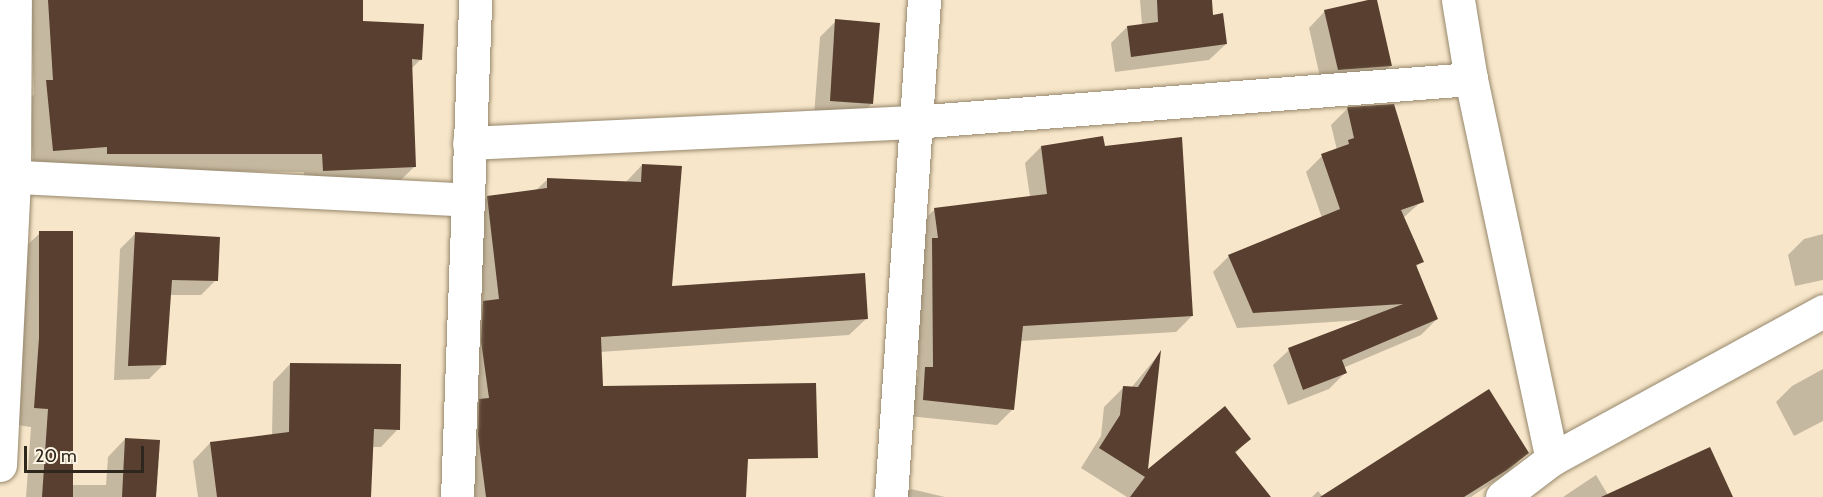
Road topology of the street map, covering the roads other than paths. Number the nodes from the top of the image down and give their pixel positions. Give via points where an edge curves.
1 (15, 0) edge
2 (475, 0) edge
3 (924, 0) edge
4 (1458, 0) edge
5 (1471, 79) junction
6 (913, 122) junction
7 (469, 143) junction
8 (7, 175) edge
9 (466, 200) junction
10 (1823, 311) edge
11 (1552, 459) junction
12 (0, 465) edge
13 (457, 497) edge
14 (891, 497) edge
15 (1502, 497) edge

1 - 8 street
2 - 7 street
3 - 6 street
4 - 5 street
5 - 6 street
5 - 11 street
6 - 7 street
6 - 14 street
7 - 9 street
8 - 9 street
8 - 12 street
9 - 13 street
10 - 11 street
11 - 15 street

